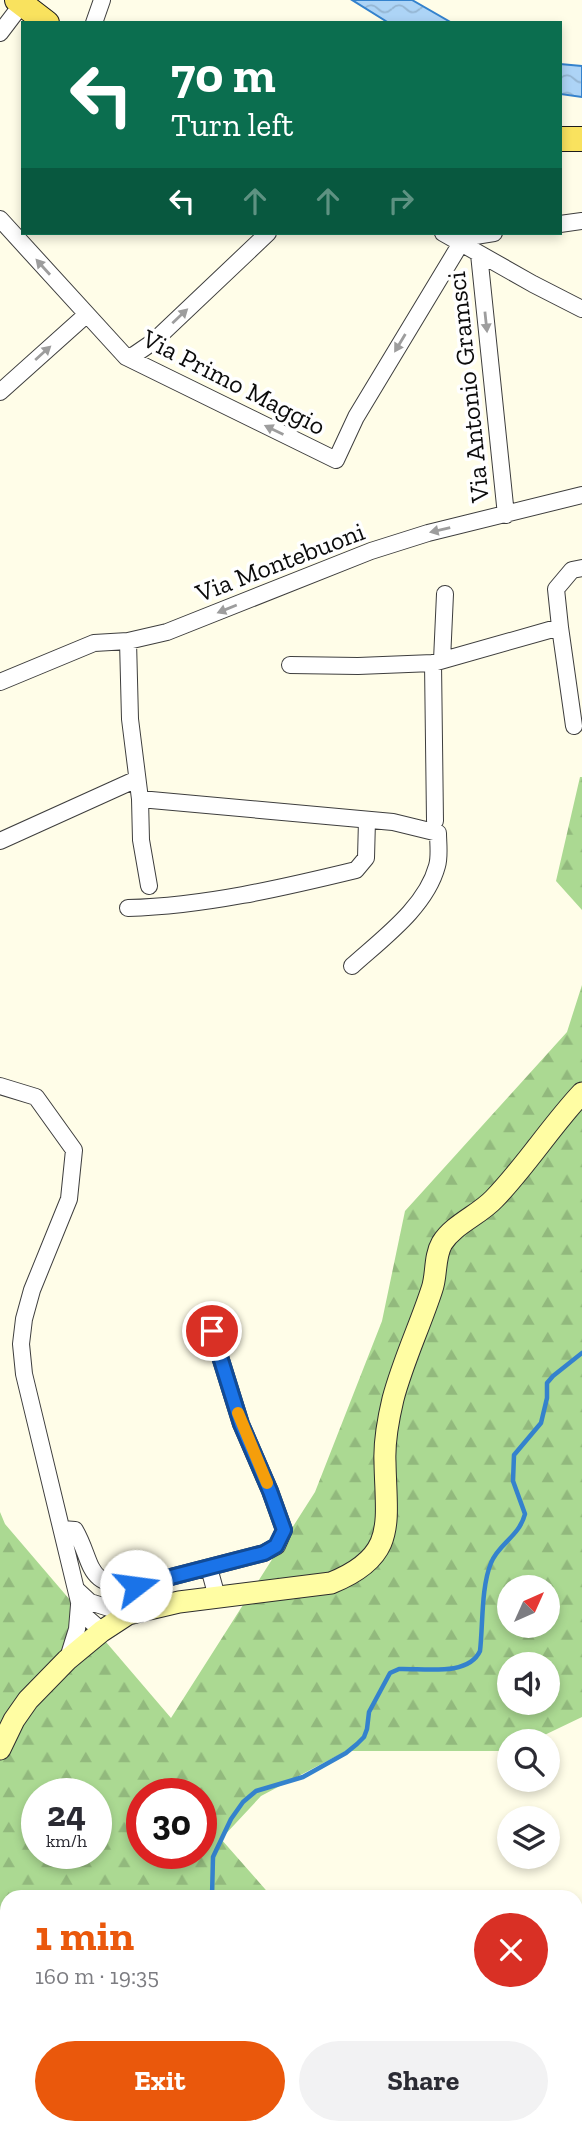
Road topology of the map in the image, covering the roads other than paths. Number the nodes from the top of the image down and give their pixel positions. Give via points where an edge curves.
1 (102, 0) edge
2 (19, 2) edge
3 (44, 21) edge
4 (95, 21) edge
5 (0, 33) edge
6 (562, 139) edge
7 (582, 139) edge
8 (0, 219) edge
9 (582, 221) edge
10 (562, 224) edge
11 (266, 235) edge
12 (447, 235) edge
13 (482, 235) edge
14 (461, 243) junction
15 (479, 254) junction
16 (582, 309) edge
17 (86, 315) junction
18 (126, 357) junction
19 (0, 392) edge
20 (582, 495) edge
21 (506, 515) junction
22 (582, 568) edge
23 (445, 594) dead end
24 (560, 627) junction
25 (128, 641) junction
26 (437, 662) junction
27 (290, 665) dead end
28 (1, 679) edge
29 (573, 726) dead end
30 (137, 779) junction
31 (140, 799) junction
32 (367, 820) junction
33 (435, 821) dead end
34 (0, 841) edge
35 (149, 886) dead end
36 (128, 908) dead end
37 (352, 967) dead end
38 (0, 1086) edge
39 (582, 1093) edge
40 (212, 1331) dead end
41 (62, 1529) junction
42 (209, 1567) junction
43 (218, 1597) junction
44 (82, 1598) junction
45 (128, 1614) junction
46 (102, 1631) junction
47 (67, 1660) junction
48 (0, 1749) edge

1 - 4 street
2 - 3 main road
2 - 5 street
6 - 7 main road
17 -> 8 street, Via Primo Maggio
9 - 10 street
18 -> 11 street via 153,341
12 - 14 street
13 - 14 street
14 - 15 street
14 -> 18 street, Via Primo Maggio via 356,417 336,460
15 - 16 street
15 -> 21 street, Via Antonio Gramsci
17 - 18 street, Via Primo Maggio
19 -> 17 street
20 - 21 street, Via Montebuoni
21 -> 25 street, Via Montebuoni via 372,551 167,632
22 - 24 street via 572,570 556,589
23 - 26 street
24 - 26 street
24 - 29 street
25 - 28 street, Via Montebuoni via 94,643
25 - 30 street
26 - 27 street
26 - 33 street
30 - 31 street
30 - 34 street
31 - 32 street
31 - 35 street
32 - 36 street via 366,858 356,870 258,892 165,907
32 - 37 street via 438,833 438,863 429,889
38 - 41 street via 36,1097 74,1150 69,1199 32,1290 21,1344 24,1374
39 - 43 main road via 495,1198 449,1235 438,1253 433,1287 401,1372 386,1430 387,1526 380,1547 354,1574 331,1583
40 - 42 street via 241,1424 284,1530 276,1546 264,1553
41 - 42 street via 75,1531 97,1576 121,1587
41 - 44 street
42 - 43 street
43 - 45 main road
44 - 45 street
44 - 46 street
44 - 47 street
45 - 46 main road
46 - 47 main road
47 - 48 main road via 28,1700

